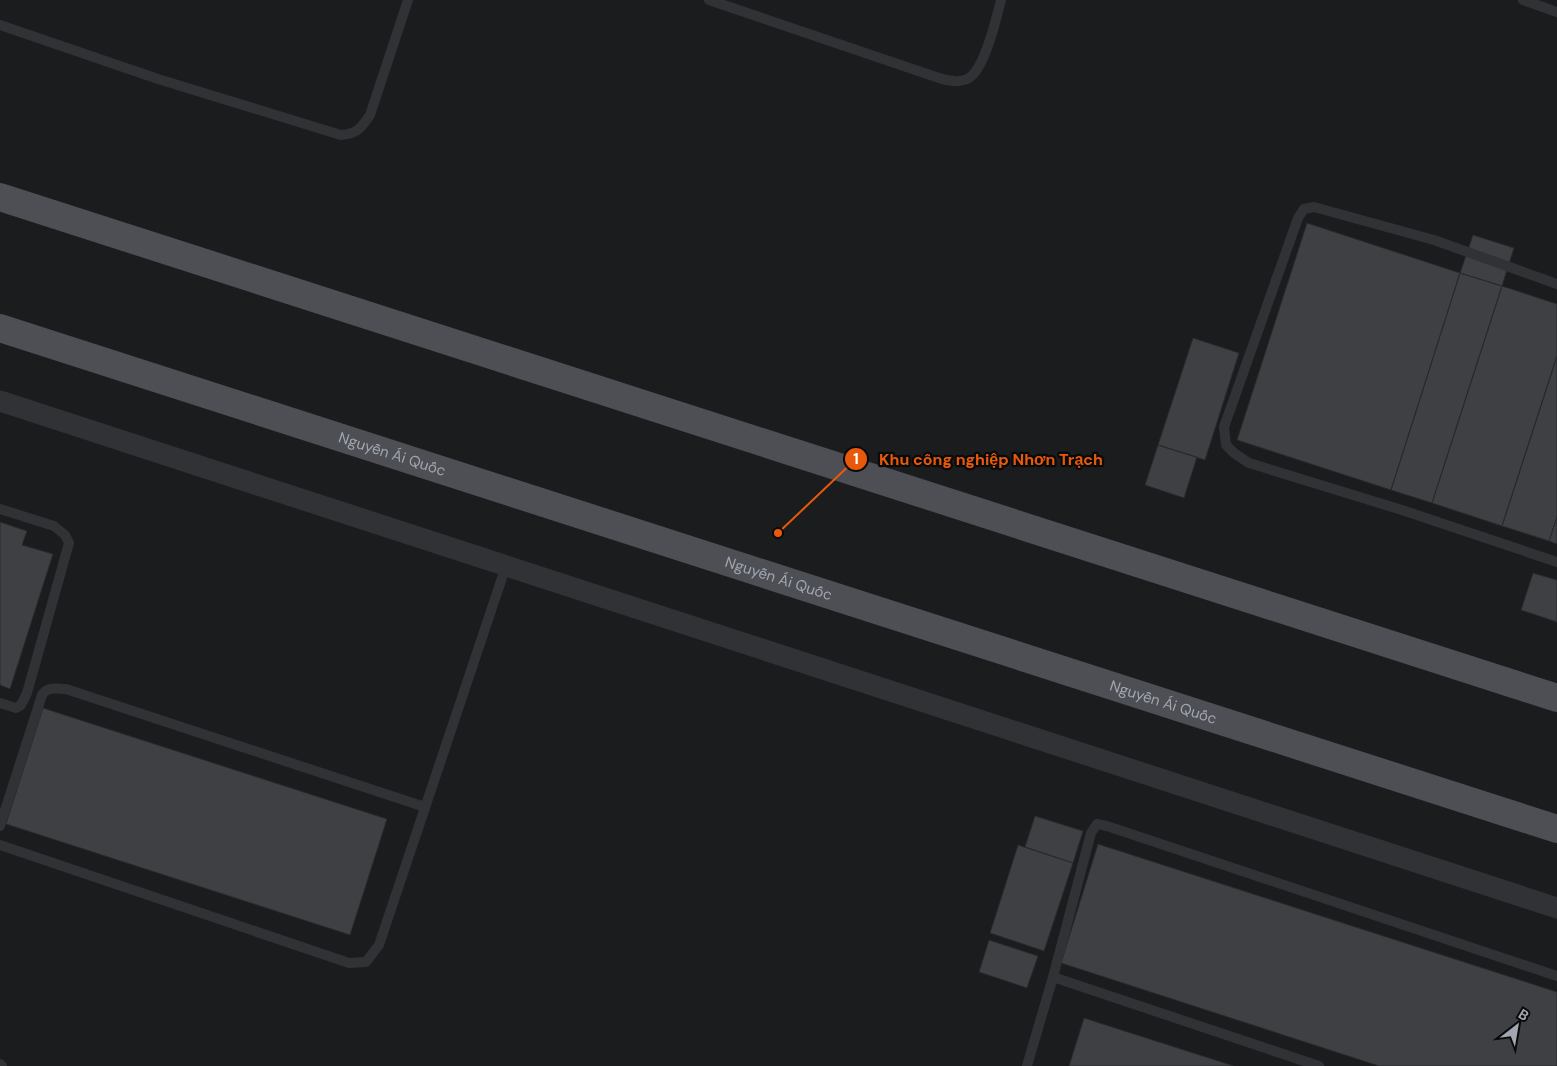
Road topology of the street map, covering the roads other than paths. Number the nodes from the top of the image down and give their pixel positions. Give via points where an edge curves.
1 (408, 0) edge
2 (708, 0) edge
3 (1001, 0) edge
4 (1523, 0) edge
5 (1557, 12) edge
6 (0, 25) edge
7 (0, 197) edge
8 (1557, 284) edge
9 (0, 328) edge
10 (0, 401) edge
11 (0, 509) edge
12 (1557, 562) edge
13 (506, 566) junction
14 (1557, 698) edge
15 (0, 703) edge
16 (425, 807) junction
17 (0, 826) edge
18 (1557, 829) edge
19 (0, 845) edge
20 (1557, 908) edge
21 (1557, 976) edge
22 (1053, 978) junction
23 (1027, 1066) edge
24 (1319, 1066) edge

1 - 6 lane via 370,115 352,134 341,135 158,79
2 - 3 lane via 956,82 970,78 983,60
4 - 5 lane
7 - 14 main road
8 - 12 lane via 1434,240 1314,207 1304,209 1298,218 1224,427 1226,444 1249,463
9 - 18 main road, Nguyễn Ái Quốc
10 - 13 street
11 - 15 lane via 54,526 69,543 27,693 16,708
13 - 16 lane
13 - 20 street
16 - 17 lane via 66,689 49,689 42,696
16 - 19 lane via 379,945 366,962 349,963
21 - 22 lane via 1097,824 1091,833
22 - 23 lane
22 - 24 lane

